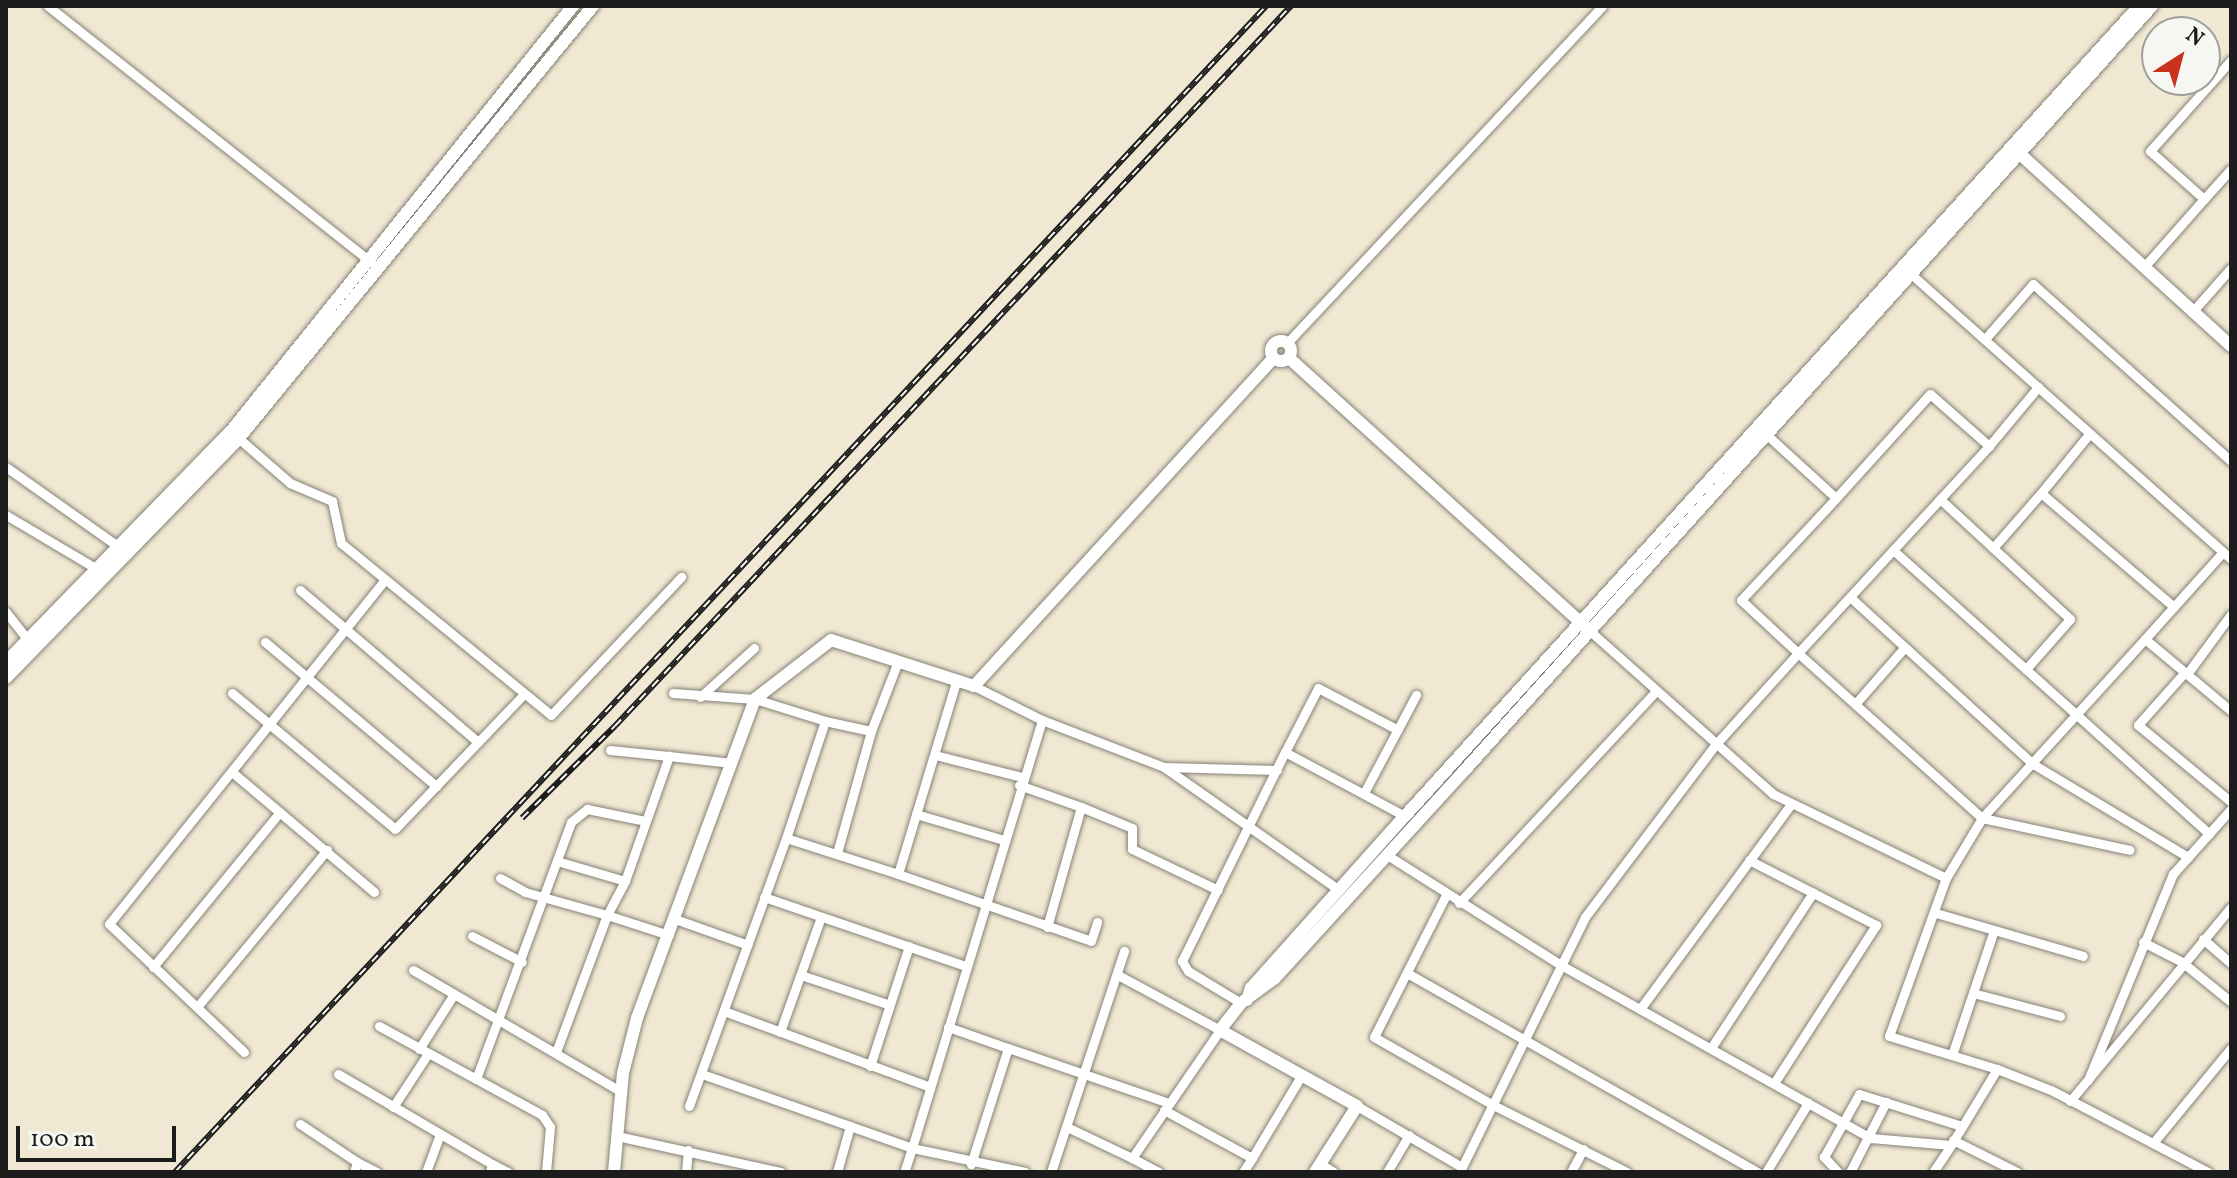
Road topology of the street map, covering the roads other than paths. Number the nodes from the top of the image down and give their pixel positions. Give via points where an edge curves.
1 (48, 6) edge
2 (573, 6) edge
3 (593, 6) edge
4 (1602, 6) edge
5 (2139, 6) edge
6 (2152, 6) edge
7 (2231, 60) edge
8 (2020, 154) junction
9 (2231, 169) edge
10 (2204, 199) junction
11 (367, 259) junction
12 (2144, 267) junction
13 (378, 268) junction
14 (2231, 268) edge
15 (1911, 274) junction
16 (2193, 311) junction
17 (1985, 339) junction
18 (1287, 343) junction
19 (2231, 346) edge
20 (1273, 358) junction
21 (1289, 358) junction
22 (2038, 387) junction
23 (2090, 433) junction
24 (235, 435) junction
25 (1767, 435) junction
26 (1989, 446) junction
27 (1736, 461) junction
28 (2231, 461) edge
29 (6, 467) edge
30 (2041, 493) junction
31 (1836, 498) junction
32 (1940, 499) junction
33 (6, 515) edge
34 (119, 547) junction
35 (1993, 548) junction
36 (1893, 550) junction
37 (2227, 555) edge
38 (97, 569) junction
39 (681, 577) dead end
40 (385, 580) junction
41 (300, 590) dead end
42 (1850, 597) junction
43 (2174, 607) junction
44 (6, 612) edge
45 (2231, 614) edge
46 (1580, 621) junction
47 (346, 630) junction
48 (1590, 631) junction
49 (2145, 639) junction
50 (265, 642) dead end
51 (31, 644) junction
52 (1905, 647) junction
53 (754, 648) dead end
54 (1798, 653) junction
55 (6, 662) edge
56 (897, 664) junction
57 (2026, 669) junction
58 (2186, 673) junction
59 (6, 678) edge
60 (308, 678) junction
61 (956, 682) junction
62 (974, 686) junction
63 (232, 693) dead end
64 (673, 693) dead end
65 (1654, 693) junction
66 (523, 695) junction
67 (1416, 695) dead end
68 (700, 697) junction
69 (755, 699) junction
70 (1856, 703) junction
71 (2231, 711) edge
72 (2077, 718) junction
73 (1042, 720) junction
74 (825, 721) junction
75 (271, 725) junction
76 (1398, 730) junction
77 (871, 731) junction
78 (478, 742) junction
79 (1715, 745) junction
80 (610, 750) dead end
81 (1285, 752) junction
82 (935, 755) junction
83 (669, 756) junction
84 (732, 763) junction
85 (2033, 764) junction
86 (1164, 767) junction
87 (1277, 770) junction
88 (232, 772) junction
89 (1020, 781) junction
90 (436, 786) junction
91 (1365, 791) junction
92 (2231, 802) edge
93 (1791, 804) junction
94 (1081, 807) junction
95 (2231, 809) edge
96 (280, 812) junction
97 (916, 814) junction
98 (1405, 816) junction
99 (1982, 818) junction
100 (645, 821) junction
101 (1248, 829) junction
102 (2209, 834) junction
103 (786, 838) junction
104 (1004, 840) junction
105 (327, 850) junction
106 (2130, 850) dead end
107 (837, 853) junction
108 (1387, 855) junction
109 (2188, 857) junction
110 (1749, 860) junction
111 (557, 861) junction
112 (898, 874) junction
113 (500, 878) dead end
114 (1946, 878) junction
115 (625, 881) junction
116 (1218, 890) junction
117 (1339, 890) junction
118 (374, 892) dead end
119 (1813, 893) junction
120 (546, 895) junction
121 (1446, 895) junction
122 (764, 897) junction
123 (983, 903) junction
124 (1459, 903) junction
125 (2231, 907) edge
126 (1936, 913) junction
127 (607, 915) junction
128 (821, 917) junction
129 (675, 919) junction
130 (1097, 922) dead end
131 (1047, 927) junction
132 (1994, 930) junction
133 (669, 935) junction
134 (472, 936) dead end
135 (2203, 939) junction
136 (2143, 942) junction
137 (748, 945) junction
138 (909, 946) junction
139 (1124, 951) dead end
140 (2083, 956) dead end
141 (522, 962) junction
142 (2182, 962) junction
143 (2231, 963) edge
144 (1561, 965) junction
145 (965, 966) junction
146 (153, 967) junction
147 (413, 970) dead end
148 (1407, 973) junction
149 (801, 975) junction
150 (1118, 975) junction
151 (1973, 993) junction
152 (454, 994) junction
153 (1244, 1001) junction
154 (2231, 1002) edge
155 (887, 1004) junction
156 (197, 1007) junction
157 (1640, 1009) junction
158 (724, 1011) junction
159 (2060, 1016) dead end
160 (500, 1021) junction
161 (379, 1026) dead end
162 (948, 1027) junction
163 (1220, 1030) junction
164 (780, 1032) junction
165 (1527, 1041) junction
166 (1008, 1048) junction
167 (1711, 1048) junction
168 (2231, 1048) edge
169 (244, 1052) dead end
170 (423, 1052) junction
171 (556, 1052) junction
172 (1952, 1055) junction
173 (870, 1066) junction
174 (1997, 1069) junction
175 (1083, 1072) junction
176 (338, 1074) dead end
177 (702, 1074) junction
178 (1301, 1076) junction
179 (476, 1079) junction
180 (2088, 1080) junction
181 (1774, 1083) junction
182 (928, 1086) junction
183 (622, 1092) junction
184 (2070, 1101) junction
185 (1886, 1102) junction
186 (1808, 1103) junction
187 (1493, 1105) junction
188 (689, 1106) dead end
189 (1357, 1106) junction
190 (393, 1107) junction
191 (1166, 1107) junction
192 (1843, 1122) junction
193 (300, 1124) dead end
194 (850, 1126) junction
195 (1962, 1126) junction
196 (1067, 1127) junction
197 (440, 1134) junction
198 (1409, 1135) junction
199 (617, 1136) junction
200 (1871, 1138) junction
201 (1952, 1143) junction
202 (2153, 1143) junction
203 (912, 1148) junction
204 (1583, 1149) junction
205 (688, 1150) junction
206 (1132, 1158) junction
207 (1252, 1158) junction
208 (971, 1164) junction
209 (356, 1167) edge
210 (491, 1168) edge
211 (747, 1168) edge
212 (1318, 1168) edge
213 (1461, 1169) edge
214 (2013, 1171) edge
215 (377, 1172) edge
216 (426, 1172) edge
217 (508, 1172) edge
218 (546, 1172) edge
219 (614, 1172) edge
220 (686, 1172) edge
221 (781, 1172) edge
222 (837, 1172) edge
223 (904, 1172) edge
224 (1025, 1172) edge
225 (1051, 1172) edge
226 (1158, 1172) edge
227 (1243, 1172) edge
228 (1334, 1172) edge
229 (1387, 1172) edge
230 (1571, 1172) edge
231 (1627, 1172) edge
232 (1758, 1172) edge
233 (1766, 1172) edge
234 (1838, 1172) edge
235 (1850, 1172) edge
236 (1933, 1172) edge
237 (2208, 1172) edge

1 - 11 street
2 - 11 street
3 - 13 street
4 - 18 street
5 - 27 street
6 - 8 street
7 - 10 street via 2150,151
8 - 12 street
8 - 15 street
9 - 10 street
10 - 12 street
11 - 13 street
11 - 24 street
12 - 16 street
13 - 24 street
14 - 16 street
15 - 17 street
15 - 25 street
16 - 19 street
17 - 22 street
17 - 28 street via 2033,284
18 - 20 street via 1274,343
18 - 21 street
20 - 21 street
20 - 62 street
21 - 46 street
22 - 23 street
22 - 26 street
23 - 30 street
23 - 37 street
24 - 34 street
24 - 40 street via 290,483 332,501 341,543
24 - 51 street
25 - 27 street
25 - 31 street
26 - 31 street via 1930,394
26 - 32 street
27 - 46 street
27 - 48 street
29 - 34 street
30 - 35 street
30 - 43 street
31 - 54 street via 1741,600
32 - 35 street
32 - 36 street
33 - 38 street
34 - 38 street
35 - 57 street via 2070,619
36 - 42 street
36 - 57 street
37 - 43 street
38 - 51 street
39 - 66 street via 559,711 551,715
40 - 47 street
40 - 66 street
41 - 47 street
42 - 52 street
42 - 54 street
43 - 49 street
44 - 51 street
45 - 58 street
46 - 48 street
46 - 98 street
47 - 60 street
47 - 78 street
48 - 65 street
48 - 108 street
49 - 58 street
49 - 72 street
50 - 60 street
51 - 55 street
51 - 59 street
52 - 70 street
52 - 85 street
53 - 68 street
54 - 70 street
54 - 79 street
56 - 61 street
56 - 69 street via 831,640
56 - 77 street
57 - 72 street
58 - 71 street
58 - 92 street via 2138,725
60 - 75 street
60 - 90 street
61 - 62 street
61 - 82 street
62 - 73 street
63 - 75 street
64 - 68 street
65 - 79 street
65 - 124 street
66 - 78 street
67 - 76 street
68 - 69 street
69 - 74 street
69 - 84 street
70 - 99 street
72 - 85 street
72 - 102 street
73 - 86 street
73 - 89 street
74 - 77 street
74 - 103 street
75 - 88 street
75 - 90 street via 395,829
76 - 81 street via 1318,688
76 - 91 street
77 - 107 street
78 - 90 street
79 - 93 street
79 - 144 street via 1585,917
80 - 83 street
81 - 87 street
81 - 91 street
82 - 89 street
82 - 97 street
83 - 84 street
83 - 100 street
84 - 129 street
85 - 99 street
85 - 109 street
86 - 87 street
86 - 101 street
87 - 101 street
88 - 96 street
88 - 146 street via 109,924
89 - 94 street
89 - 104 street
91 - 98 street
93 - 110 street
93 - 114 street
94 - 116 street via 1132,828 1132,849
94 - 131 street
95 - 102 street
96 - 105 street
96 - 146 street
97 - 104 street
97 - 112 street
98 - 117 street
99 - 106 street
99 - 114 street
100 - 111 street via 587,809 571,822
100 - 115 street
101 - 116 street
101 - 117 street
102 - 109 street
103 - 107 street
103 - 122 street
104 - 123 street
105 - 118 street
105 - 156 street
107 - 112 street
108 - 121 street
108 - 153 street via 1275,978
109 - 136 street via 2173,874
110 - 119 street
110 - 157 street
111 - 115 street
111 - 120 street
112 - 123 street
113 - 120 street via 525,892
114 - 126 street
115 - 127 street
116 - 153 street via 1183,966
117 - 153 street
119 - 167 street
119 - 181 street via 1876,925
120 - 127 street
120 - 141 street
121 - 124 street
121 - 148 street
122 - 128 street
122 - 137 street
123 - 131 street
123 - 145 street
124 - 144 street
125 - 135 street
126 - 132 street
126 - 172 street via 1889,1036
127 - 133 street
127 - 171 street
128 - 138 street
128 - 149 street
129 - 133 street
129 - 137 street
130 - 131 street via 1091,941
132 - 140 street
132 - 151 street
133 - 183 street via 633,1031
134 - 141 street
135 - 142 street
135 - 143 street
136 - 142 street
136 - 180 street
137 - 158 street
138 - 145 street
138 - 155 street
139 - 150 street
141 - 160 street
142 - 154 street
142 - 180 street
144 - 157 street
144 - 165 street
145 - 162 street
146 - 156 street
147 - 152 street
148 - 165 street
148 - 187 street via 1374,1037
149 - 155 street
149 - 164 street
150 - 163 street
150 - 175 street
151 - 159 street
151 - 172 street
152 - 160 street
152 - 170 street
153 - 163 street
155 - 173 street
156 - 169 street
157 - 167 street
158 - 164 street
158 - 177 street
160 - 171 street
160 - 179 street
161 - 170 street
162 - 166 street
162 - 182 street
163 - 178 street
163 - 191 street
164 - 173 street
165 - 187 street
165 - 232 street
166 - 175 street
166 - 208 street
167 - 181 street
168 - 202 street
170 - 179 street
170 - 190 street
171 - 183 street
172 - 174 street
173 - 182 street
174 - 184 street
174 - 195 street
175 - 191 street
175 - 196 street
176 - 190 street
177 - 188 street
177 - 194 street
178 - 189 street
178 - 207 street
179 - 218 street via 548,1123
180 - 184 street
181 - 186 street
182 - 203 street
183 - 199 street
184 - 202 street
185 - 192 street via 1859,1094
185 - 195 street
185 - 200 street
186 - 192 street
186 - 233 street
187 - 204 street
187 - 213 street
189 - 198 street
189 - 212 street
190 - 197 street
191 - 206 street
191 - 207 street
192 - 200 street
192 - 234 street via 1824,1157
193 - 209 street
194 - 203 street
194 - 222 street
195 - 201 street
196 - 206 street
196 - 225 street
197 - 210 street
197 - 216 street
198 - 213 street
198 - 229 street
199 - 205 street
199 - 219 street
200 - 201 street
200 - 235 street
201 - 214 street
201 - 236 street
202 - 237 street
203 - 208 street
203 - 223 street
204 - 230 street
204 - 231 street
205 - 211 street
205 - 220 street
206 - 226 street
207 - 227 street
208 - 224 street
209 - 215 street
210 - 217 street
211 - 221 street
212 - 228 street

